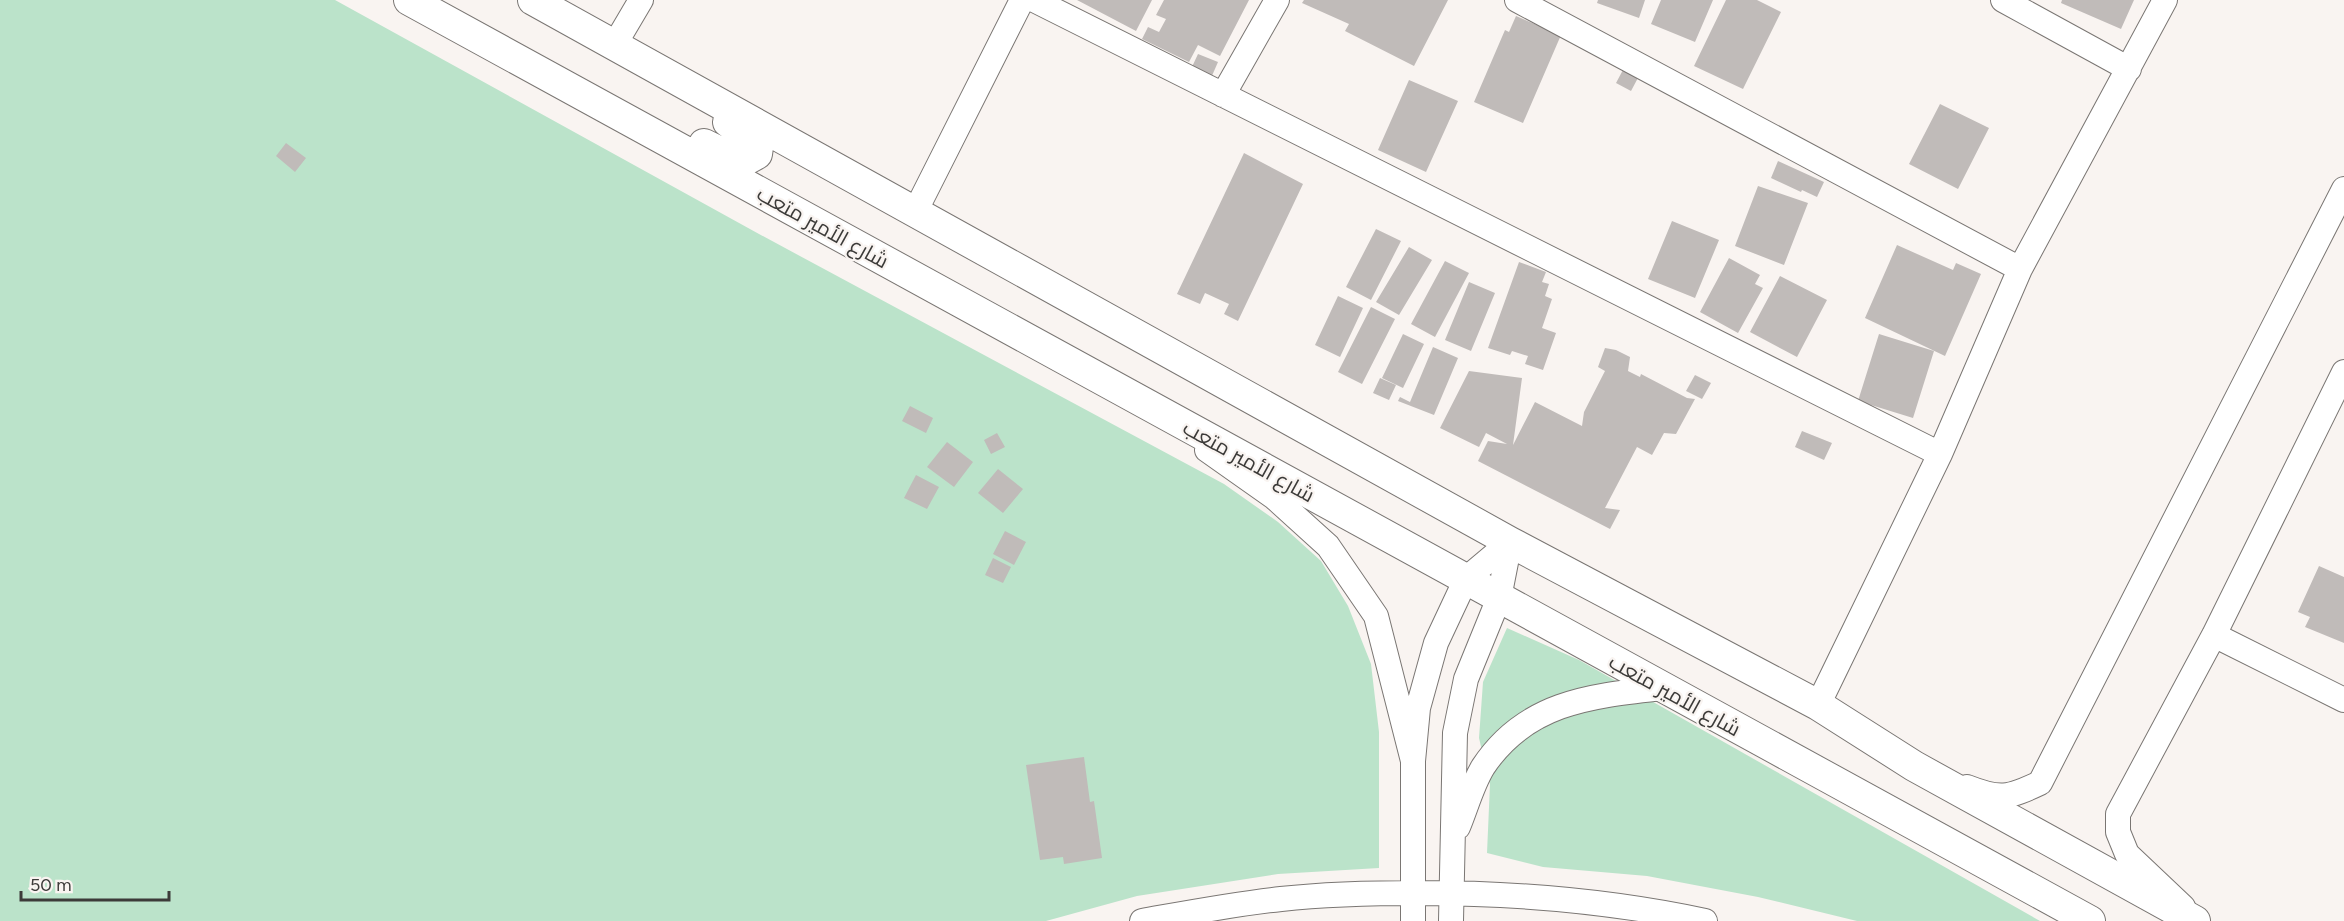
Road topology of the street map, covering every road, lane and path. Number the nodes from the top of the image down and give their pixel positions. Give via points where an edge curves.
1 (533, 0) edge
2 (641, 0) edge
3 (1022, 0) edge
4 (1034, 0) edge
5 (1277, 0) edge
6 (1517, 0) edge
7 (2003, 0) edge
8 (2164, 0) edge
9 (420, 6) edge
10 (615, 44) junction
11 (2129, 69) junction
12 (1223, 95) junction
13 (2344, 189) edge
14 (915, 212) junction
15 (2020, 268) junction
16 (2344, 372) edge
17 (1134, 399) junction
18 (1940, 454) junction
19 (1510, 542) junction
20 (1466, 579) junction
21 (1499, 598) junction
22 (2214, 634) junction
23 (1662, 688) junction
24 (2344, 700) edge
25 (1818, 705) junction
26 (1409, 708) junction
27 (1914, 766) junction
28 (1452, 840) junction
29 (1413, 893) junction
30 (1451, 893) junction
31 (1142, 921) edge
32 (1413, 921) edge
33 (1451, 921) edge
34 (1705, 921) edge
35 (2090, 921) edge
36 (2196, 921) edge

1 - 10 main road
2 - 10 street
3 - 14 street
4 - 12 street
5 - 12 street
6 - 15 street
7 - 11 street
8 - 11 street
9 - 10 main road via 726,155 746,160 757,154 758,147 747,136
9 - 17 main road, شارع الأمير متعب
10 - 14 main road
11 - 15 street
12 - 18 street
13 - 27 street via 2040,783 2013,796 1987,795
14 - 19 main road
15 - 18 street
16 - 22 street
17 - 20 main road, شارع الأمير متعب
17 - 26 street via 1275,498 1328,546 1376,616
18 - 25 street
19 - 20 street
19 - 21 street
19 - 25 main road
20 - 21 main road, شارع الأمير متعب
20 - 26 street
21 - 23 main road, شارع الأمير متعب
21 - 28 street via 1466,679 1455,733
22 - 24 street
22 - 36 street via 2118,814 2118,832 2127,854
23 - 28 street via 1596,695 1541,714 1507,736 1482,769
23 - 35 main road, شارع الأمير متعب
25 - 27 main road
26 - 29 street
27 - 36 main road
28 - 30 street
29 - 30 street
29 - 31 street via 1281,899
29 - 32 street
30 - 33 street
30 - 34 street via 1560,898

